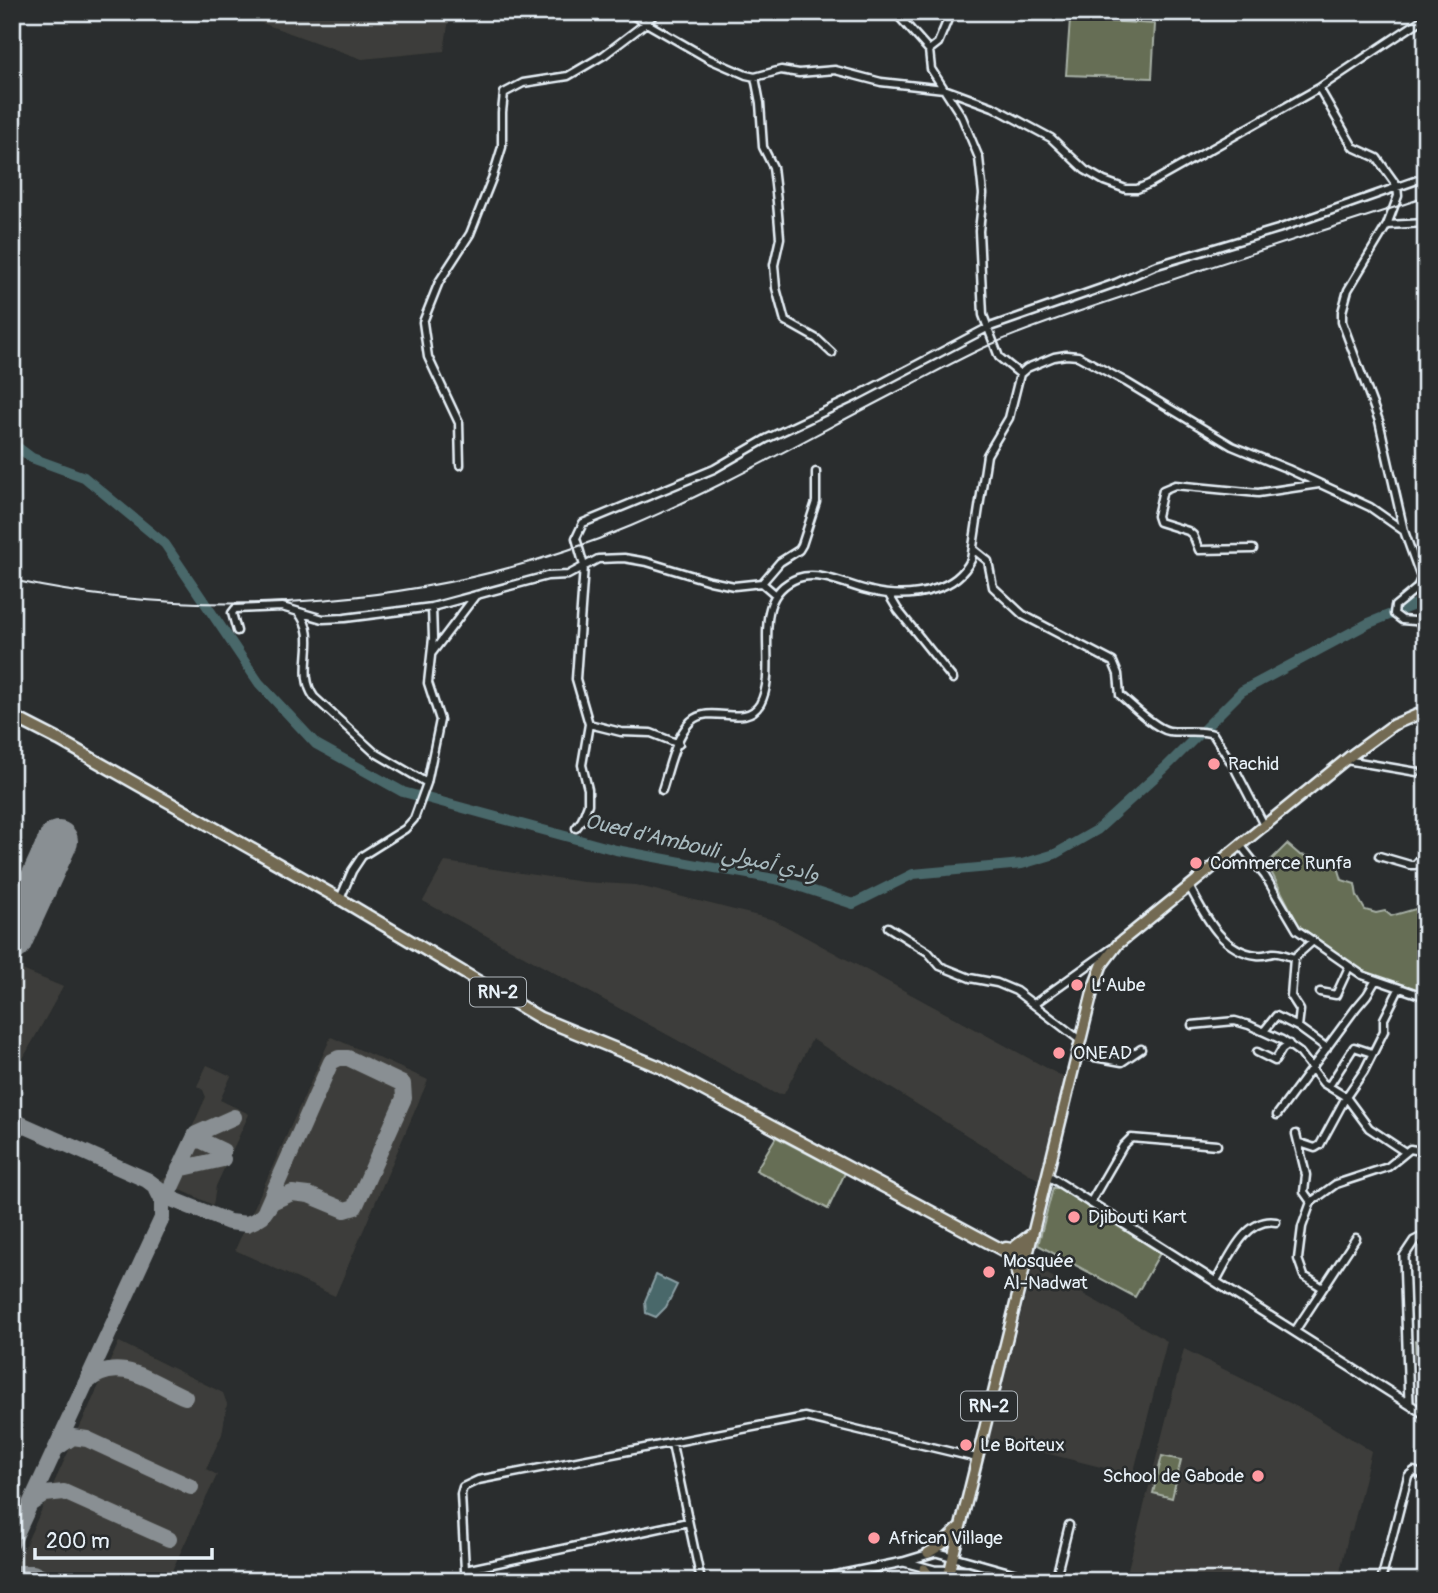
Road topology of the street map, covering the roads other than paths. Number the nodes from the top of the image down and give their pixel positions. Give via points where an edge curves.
1 (626, 12) edge
2 (656, 12) edge
3 (895, 12) edge
4 (951, 12) edge
5 (1426, 17) edge
6 (646, 23) junction
7 (929, 50) junction
8 (755, 77) junction
9 (1319, 88) junction
10 (944, 89) junction
11 (1426, 177) edge
12 (1398, 186) junction
13 (1426, 222) edge
14 (1387, 225) junction
15 (987, 328) junction
16 (832, 353) dead end
17 (1020, 374) junction
18 (460, 465) dead end
19 (816, 472) dead end
20 (1321, 484) junction
21 (1404, 531) junction
22 (1426, 548) edge
23 (1253, 549) dead end
24 (973, 550) junction
25 (1416, 561) junction
26 (584, 566) junction
27 (762, 583) junction
28 (478, 594) junction
29 (776, 595) junction
30 (889, 595) junction
31 (432, 607) junction
32 (297, 611) junction
33 (1426, 622) edge
34 (237, 631) dead end
35 (431, 654) junction
36 (953, 679) dead end
37 (1426, 711) edge
38 (12, 716) edge
39 (589, 724) junction
40 (678, 744) junction
41 (1346, 760) junction
42 (1417, 772) dead end
43 (427, 783) junction
44 (662, 790) dead end
45 (1265, 827) junction
46 (576, 828) dead end
47 (1241, 846) junction
48 (1426, 852) edge
49 (1379, 856) dead end
50 (1190, 888) junction
51 (340, 899) junction
52 (888, 927) dead end
53 (1313, 941) junction
54 (1118, 944) junction
55 (1294, 958) junction
56 (1349, 967) junction
57 (1376, 981) junction
58 (1399, 989) junction
59 (1320, 992) dead end
60 (1426, 997) edge
61 (1034, 1004) junction
62 (1192, 1025) dead end
63 (1298, 1027) junction
64 (1264, 1031) junction
65 (1081, 1041) junction
66 (1289, 1044) junction
67 (1327, 1048) junction
68 (1141, 1049) dead end
69 (1257, 1052) dead end
70 (1372, 1053) junction
71 (1078, 1054) junction
72 (1311, 1067) junction
73 (1329, 1086) junction
74 (1346, 1097) junction
75 (1277, 1115) dead end
76 (1296, 1134) dead end
77 (1300, 1143) junction
78 (1217, 1145) dead end
79 (1405, 1152) junction
80 (1426, 1152) edge
81 (1047, 1175) junction
82 (1311, 1202) junction
83 (1090, 1203) junction
84 (1276, 1222) dead end
85 (1032, 1234) junction
86 (1426, 1235) edge
87 (1356, 1238) dead end
88 (1029, 1247) junction
89 (1003, 1248) junction
90 (1024, 1262) junction
91 (1216, 1282) junction
92 (1019, 1285) junction
93 (1323, 1288) junction
94 (1295, 1331) junction
95 (1409, 1403) junction
96 (1426, 1415) edge
97 (672, 1444) junction
98 (976, 1458) junction
99 (1426, 1476) edge
100 (688, 1522) junction
101 (1069, 1525) dead end
102 (960, 1527) junction
103 (928, 1553) junction
104 (953, 1557) junction
105 (903, 1562) junction
106 (924, 1569) junction
107 (465, 1570) junction
108 (950, 1570) junction
109 (465, 1581) edge
110 (701, 1581) edge
111 (809, 1581) edge
112 (933, 1581) edge
113 (947, 1581) edge
114 (1004, 1581) edge
115 (1039, 1581) edge
116 (1055, 1581) edge
117 (1381, 1581) edge

1 - 6 street
2 - 6 street
3 - 7 street
4 - 7 street via 938,43
5 - 9 street
6 - 8 street via 727,68
6 - 18 street via 568,76 523,83 505,93 502,147 493,176 470,234 439,282 423,322 428,357 459,423
7 - 10 street via 931,69
8 - 10 street via 781,69 799,74 835,70 881,82
8 - 16 street via 762,147 773,167 777,202 780,238 774,265 780,305 785,321
9 - 10 street via 1149,184 1126,189 1085,170 1051,138 993,107
9 - 12 street via 1353,147 1377,158
10 - 15 street via 979,158 983,202 979,252
11 - 12 street
12 - 14 street
12 - 15 street via 1154,266
13 - 14 street
14 - 21 street via 1348,290 1342,322 1379,421
15 - 17 street via 999,357
15 - 26 street via 714,469 583,523 576,538
17 - 20 street via 1054,357 1078,356 1232,446
17 - 24 street via 1009,418 988,455
19 - 27 street via 816,502 802,545
20 - 21 street via 1370,507
20 - 23 street via 1258,492 1175,485 1163,490 1159,522 1188,531 1199,550
21 - 25 street
22 - 25 street
24 - 30 street via 962,574 949,583
24 - 45 street via 991,566 993,587 1023,615 1113,662 1120,695 1161,728 1213,734
25 - 33 street via 1420,583 1395,606 1394,614 1402,620
26 - 27 street via 598,559 624,558 733,586
26 - 28 street via 568,575
26 - 39 street via 575,663
27 - 29 street
28 - 31 street
28 - 35 street
29 - 30 street via 806,576
29 - 40 street via 765,631 768,661 760,703 747,715 700,716 691,721
30 - 36 street
31 - 32 street via 345,618
31 - 35 street
32 - 34 street via 282,607 235,609
32 - 43 street via 309,630 307,688 374,752
35 - 43 street via 428,683 440,720
37 - 41 main road via 1392,725
38 - 51 highway, RN-2
39 - 40 street via 651,733
39 - 46 street via 582,765 588,804
40 - 44 street
41 - 42 street
41 - 45 main road
43 - 51 street via 414,819 405,830 362,856
45 - 47 main road
47 - 50 main road
47 - 53 street via 1297,930
48 - 49 street via 1410,866
50 - 54 main road
50 - 55 street via 1207,920 1234,947 1254,955 1277,953
51 - 89 highway, RN-2 via 540,1018 660,1066
52 - 61 street via 928,952 940,966 997,983
53 - 55 street
53 - 56 street
54 - 61 street
54 - 65 main road via 1098,974
55 - 63 street via 1291,996 1300,1010
56 - 57 street
56 - 59 street via 1336,995
57 - 58 street
57 - 67 street
58 - 60 street
58 - 70 street
61 - 65 street
62 - 64 street via 1235,1021
63 - 64 street via 1276,1016
63 - 67 street
64 - 66 street
65 - 71 main road
66 - 69 street via 1275,1061
66 - 72 street
67 - 72 street
68 - 71 street via 1122,1062
70 - 73 street via 1354,1047
70 - 74 street
71 - 81 main road
72 - 73 street
72 - 75 street
73 - 74 street
74 - 77 street via 1318,1147
74 - 79 street via 1369,1128
76 - 77 street
77 - 82 street via 1304,1192
78 - 83 street via 1131,1138
79 - 80 street via 1413,1148
79 - 82 street via 1388,1167 1336,1184
81 - 83 street
81 - 85 main road
82 - 93 street via 1298,1259 1304,1276
83 - 91 street
84 - 91 street via 1268,1220 1250,1229
85 - 88 main road
85 - 89 highway via 1017,1246
86 - 95 street via 1414,1241 1404,1256
87 - 93 street
88 - 89 highway, RN-2
88 - 90 main road
89 - 90 highway, RN-2
89 - 92 highway via 1016,1265
90 - 92 main road, RN-2
91 - 94 street
92 - 98 main road, RN-2
93 - 94 street
94 - 95 street
95 - 96 street
97 - 98 street via 805,1417
97 - 100 street
97 - 107 street via 470,1482 461,1494
98 - 102 main road, RN-2
99 - 117 street via 1414,1471 1408,1476
100 - 107 street
100 - 110 street
101 - 116 street
102 - 103 main road
102 - 104 main road, RN-2
103 - 104 street
103 - 105 street
104 - 108 main road, RN-2
104 - 115 street
105 - 106 street
105 - 111 street
106 - 108 street
106 - 112 main road
107 - 109 street
108 - 113 main road, RN-2
108 - 114 street

